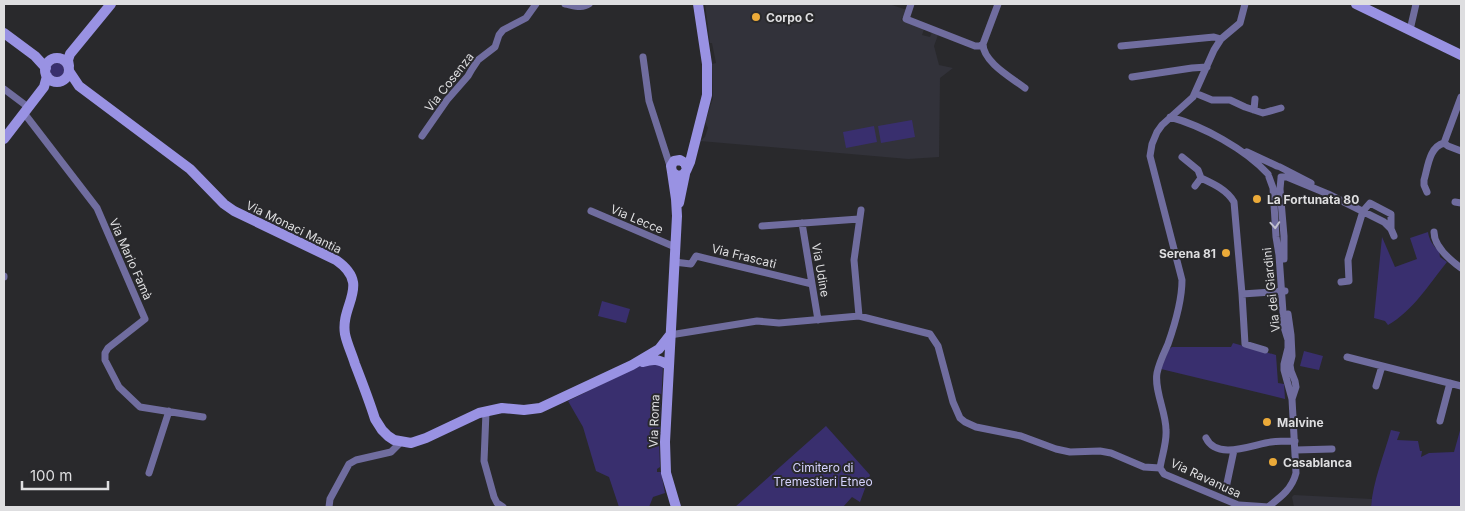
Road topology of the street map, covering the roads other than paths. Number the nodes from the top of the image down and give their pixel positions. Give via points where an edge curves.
1 (111, 4) edge
2 (536, 4) edge
3 (565, 4) edge
4 (589, 4) edge
5 (698, 4) edge
6 (911, 4) edge
7 (998, 4) edge
8 (1245, 4) edge
9 (1356, 4) edge
10 (1416, 4) edge
11 (1410, 30) junction
12 (4, 33) edge
13 (1220, 40) junction
14 (983, 44) junction
15 (1121, 46) dead end
16 (1461, 55) edge
17 (643, 57) dead end
18 (55, 63) junction
19 (1207, 67) junction
20 (69, 68) junction
21 (1132, 77) dead end
22 (59, 82) junction
23 (79, 86) junction
24 (44, 87) junction
25 (1025, 88) dead end
26 (4, 89) edge
27 (1196, 93) junction
28 (1461, 97) edge
29 (1255, 99) dead end
30 (1281, 108) dead end
31 (26, 110) junction
32 (1254, 110) junction
33 (1170, 118) junction
34 (697, 131) junction
35 (422, 136) dead end
36 (4, 138) edge
37 (1444, 143) junction
38 (662, 144) junction
39 (1235, 147) junction
40 (1461, 151) edge
41 (1182, 157) dead end
42 (678, 160) junction
43 (1278, 166) junction
44 (672, 171) junction
45 (686, 171) junction
46 (1269, 175) junction
47 (1201, 178) junction
48 (1281, 178) junction
49 (1195, 186) dead end
50 (1427, 192) dead end
51 (1328, 194) junction
52 (861, 210) dead end
53 (591, 211) dead end
54 (1363, 211) junction
55 (677, 216) junction
56 (860, 220) junction
57 (802, 223) junction
58 (762, 226) dead end
59 (1391, 229) junction
60 (1434, 232) dead end
61 (1394, 236) dead end
62 (675, 247) junction
63 (674, 262) junction
64 (1461, 268) edge
65 (1341, 282) dead end
66 (812, 284) junction
67 (1284, 291) junction
68 (1242, 294) junction
69 (859, 316) junction
70 (818, 320) junction
71 (670, 335) junction
72 (1265, 350) dead end
73 (666, 355) junction
74 (1347, 357) dead end
75 (632, 365) junction
76 (1382, 366) junction
77 (1450, 383) junction
78 (1376, 386) dead end
79 (1461, 386) edge
80 (168, 412) junction
81 (486, 412) junction
82 (203, 417) dead end
83 (1440, 421) dead end
84 (1206, 438) dead end
85 (1295, 441) junction
86 (401, 442) junction
87 (1332, 449) dead end
88 (1234, 450) junction
89 (1296, 450) junction
90 (1160, 468) junction
91 (149, 473) dead end
92 (1226, 488) dead end
93 (1240, 506) edge
94 (329, 507) edge
95 (503, 507) edge
96 (676, 507) edge
97 (1268, 507) edge

1 - 18 street
2 - 35 street, Via Cosenza via 526,18 503,30 495,47 478,60
3 - 4 street via 580,7
5 - 34 street via 708,82
6 - 14 street via 906,19 975,46
7 - 14 street
8 - 13 street via 1240,23
9 - 11 street
10 - 11 street
11 - 16 street
12 - 18 street via 36,56
13 - 15 street via 1214,37
13 - 19 street
14 - 25 street via 986,56
17 - 38 street via 649,101
18 - 20 street, Via Monaci Mantia via 66,61
18 - 22 street, Via Monaci Mantia via 51,80
18 - 24 street
19 - 21 street
19 - 27 street
20 - 22 street via 66,78
20 - 23 street, Via Monaci Mantia
22 - 23 street, Via Monaci Mantia via 68,81
22 - 24 street
23 - 86 street, Via Monaci Mantia via 190,169 234,211 346,267 354,287 345,336 379,425 388,436
24 - 31 street
26 - 31 street
27 - 32 street via 1212,100 1230,100
27 - 33 street
28 - 37 street
29 - 32 street
30 - 32 street via 1263,113
31 - 36 street
31 - 80 street, Via Mario Famà via 97,208 146,319 108,348 105,360 119,387 140,407
33 - 39 street via 1192,124
33 - 90 street via 1158,132 1150,150 1182,280 1174,325 1158,372 1166,429
34 - 42 street via 685,158
34 - 45 street
37 - 40 street
37 - 50 street via 1433,150 1424,182
38 - 42 street
38 - 44 street
39 - 43 street
39 - 46 street
41 - 47 street via 1198,170
42 - 44 street via 672,164
42 - 45 street via 685,163
43 - 46 street via 1270,168
43 - 48 street via 1283,173
43 - 51 street
44 - 45 street via 677,176
44 - 55 street
45 - 55 street
46 - 48 street via 1275,180
46 -> 67 street, Via dei Giardini
47 - 49 street
47 - 68 street via 1234,202
48 - 51 street via 1287,177
48 - 67 street, Via dei Giardini
51 - 54 street
52 - 56 street
53 - 62 street, Via Lecce
54 - 59 street
54 - 59 street via 1370,203 1391,214
54 - 65 street via 1348,260 1349,281
55 - 62 street
56 - 57 street
56 - 69 street via 854,260
57 - 58 street
57 - 66 street, Via Udine
59 - 61 street
60 - 64 street via 1441,250
62 - 63 street
63 - 66 street, Via Frascati via 691,264 696,256
63 - 71 street
66 - 70 street, Via Udine
67 - 68 street
67 - 85 street, Via dei Giardini via 1284,327 1290,344 1290,365 1296,387 1292,399
68 - 72 street via 1245,344
69 - 70 street
69 - 90 street via 930,334 938,346 960,418 971,426 1021,436 1070,452 1100,452 1144,467
70 - 71 street via 757,321
71 - 73 street
73 - 75 street
73 - 75 street via 661,361
73 - 96 street, Via Roma via 665,460
74 - 76 street
75 - 81 street via 540,408 502,408
76 - 77 street
76 - 78 street
77 - 79 street
77 - 83 street
80 - 82 street, Via Mario Famà
80 - 91 street
81 - 86 street via 470,416 418,441
81 - 95 street via 484,462 494,497
84 - 88 street via 1219,448
85 - 88 street via 1271,442
85 - 89 street, Via dei Giardini
86 - 94 street via 390,452 348,464
87 - 89 street
88 - 92 street
89 - 97 street, Via dei Giardini via 1294,481
90 - 93 street, Via Ravanusa via 1164,474
93 - 97 street, Via Ravanusa

